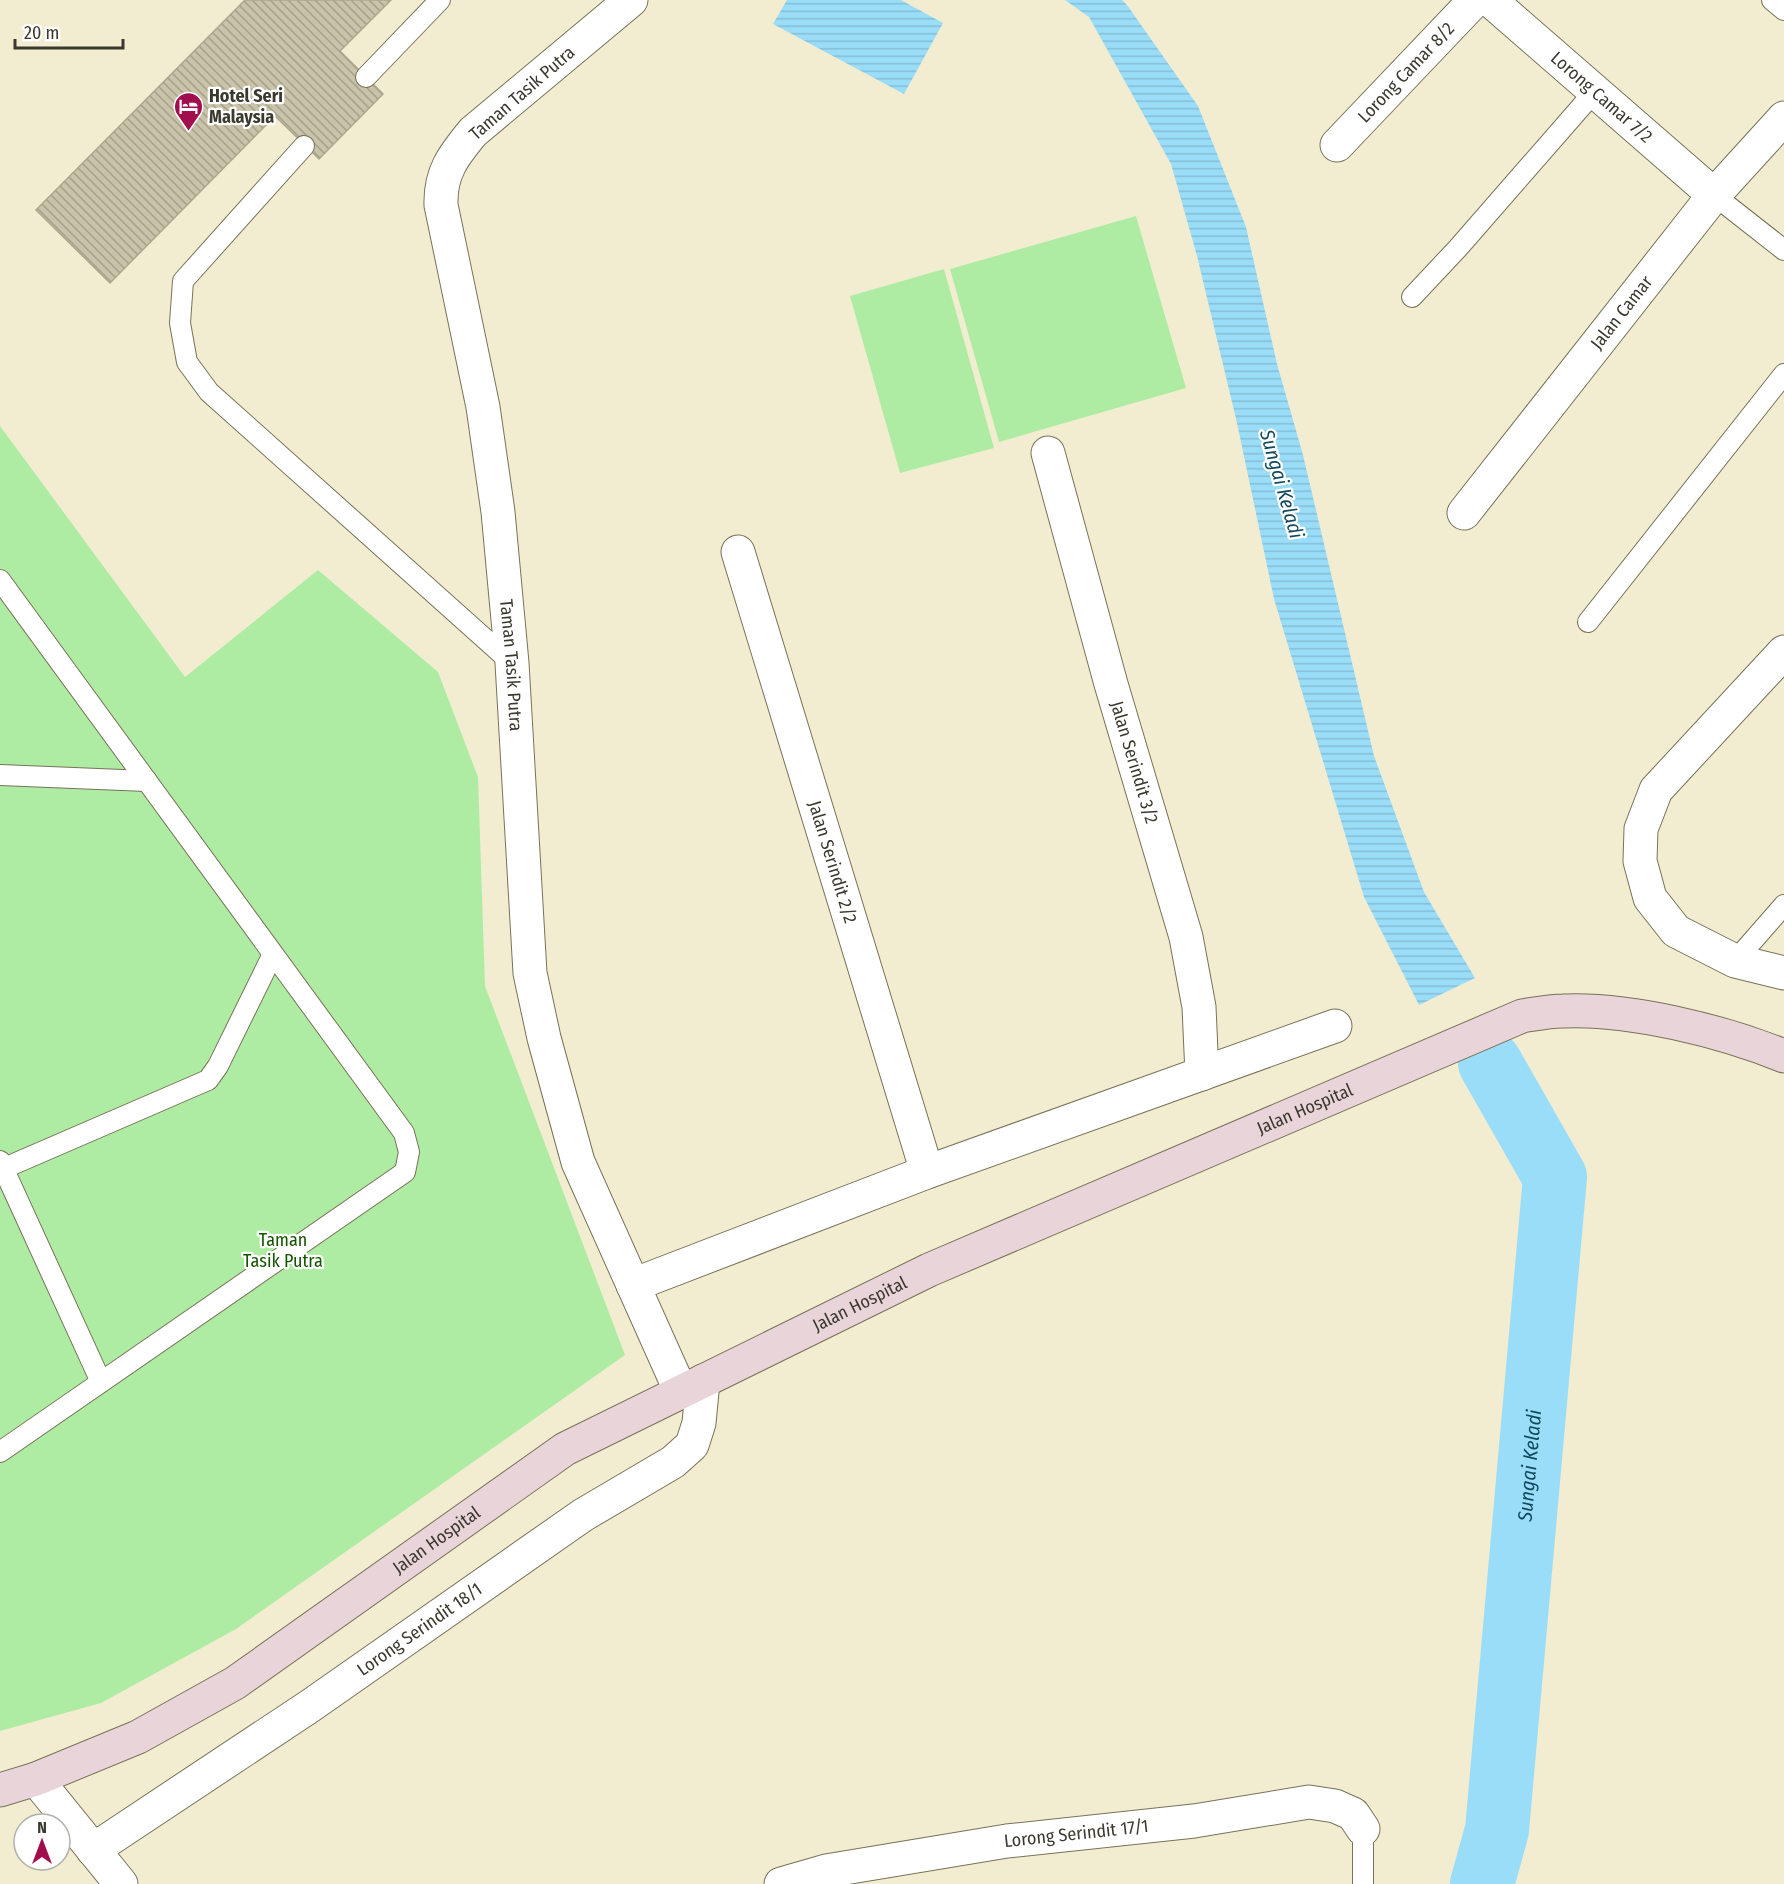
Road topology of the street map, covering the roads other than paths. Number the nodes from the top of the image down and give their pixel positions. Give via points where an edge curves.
1 (440, 0) edge
2 (631, 0) edge
3 (1475, 0) edge
4 (1490, 0) edge
5 (1772, 0) edge
6 (1784, 10) edge
7 (366, 77) dead end
8 (1595, 91) junction
9 (1784, 118) edge
10 (1337, 145) dead end
11 (304, 146) dead end
12 (1714, 195) junction
13 (1784, 250) edge
14 (1412, 297) dead end
15 (1784, 374) edge
16 (1048, 453) dead end
17 (1464, 513) dead end
18 (738, 552) dead end
19 (0, 580) edge
20 (1588, 622) dead end
21 (1784, 651) edge
22 (512, 663) junction
23 (0, 775) edge
24 (147, 781) junction
25 (1784, 905) edge
26 (273, 954) junction
27 (1735, 961) junction
28 (1784, 973) edge
29 (1335, 1026) dead end
30 (1784, 1056) edge
31 (1202, 1074) junction
32 (1, 1166) edge
33 (927, 1172) junction
34 (633, 1286) junction
35 (101, 1382) junction
36 (692, 1386) junction
37 (0, 1452) edge
38 (36, 1779) junction
39 (0, 1790) edge
40 (1364, 1829) joint
41 (93, 1850) junction
42 (121, 1884) edge
43 (781, 1884) edge
44 (1364, 1884) edge

1 - 7 lane
2 - 22 street, Taman Tasik Putra via 473,132 453,155 440,186 447,242 492,466
3 - 10 street, Lorong Camar 8/2
4 - 8 street, Lorong Camar 7/2
5 - 6 lane
8 - 12 street, Lorong Camar 7/2
8 - 14 lane
9 - 12 street, Jalan Camar
11 - 22 lane via 183,281 180,323 187,362 209,392
12 - 13 lane
12 - 17 street, Jalan Camar
15 - 20 lane
16 - 31 street, Jalan Serindit 3/2 via 1186,937 1199,1007
18 - 33 street, Jalan Serindit 2/2
19 - 24 lane
21 - 27 street via 1656,790 1641,829 1640,861 1650,898 1676,931
22 - 34 street, Taman Tasik Putra via 530,973 578,1162
23 - 24 lane
24 - 26 lane
25 - 27 lane
26 - 32 lane via 208,1080
26 - 35 lane via 404,1133 409,1152 405,1172
27 - 28 street
29 - 31 street
30 - 36 main road, Jalan Hospital via 1714,1033 1623,1014 1563,1011 1522,1016 929,1270
31 - 33 street
32 - 35 lane
33 - 34 street
34 - 36 street, Taman Tasik Putra
35 - 37 lane
36 - 38 main road, Jalan Hospital via 565,1449 235,1683 138,1737
36 - 41 street, Lorong Serindit 18/1 via 699,1423 692,1444 674,1462 583,1515 309,1706
38 - 39 main road, Jalan Hospital
38 - 41 street
40 - 43 street, Lorong Serindit 17/1 via 1353,1814 1309,1802 1194,1821 1007,1841 826,1871
40 - 44 lane
41 - 42 street

